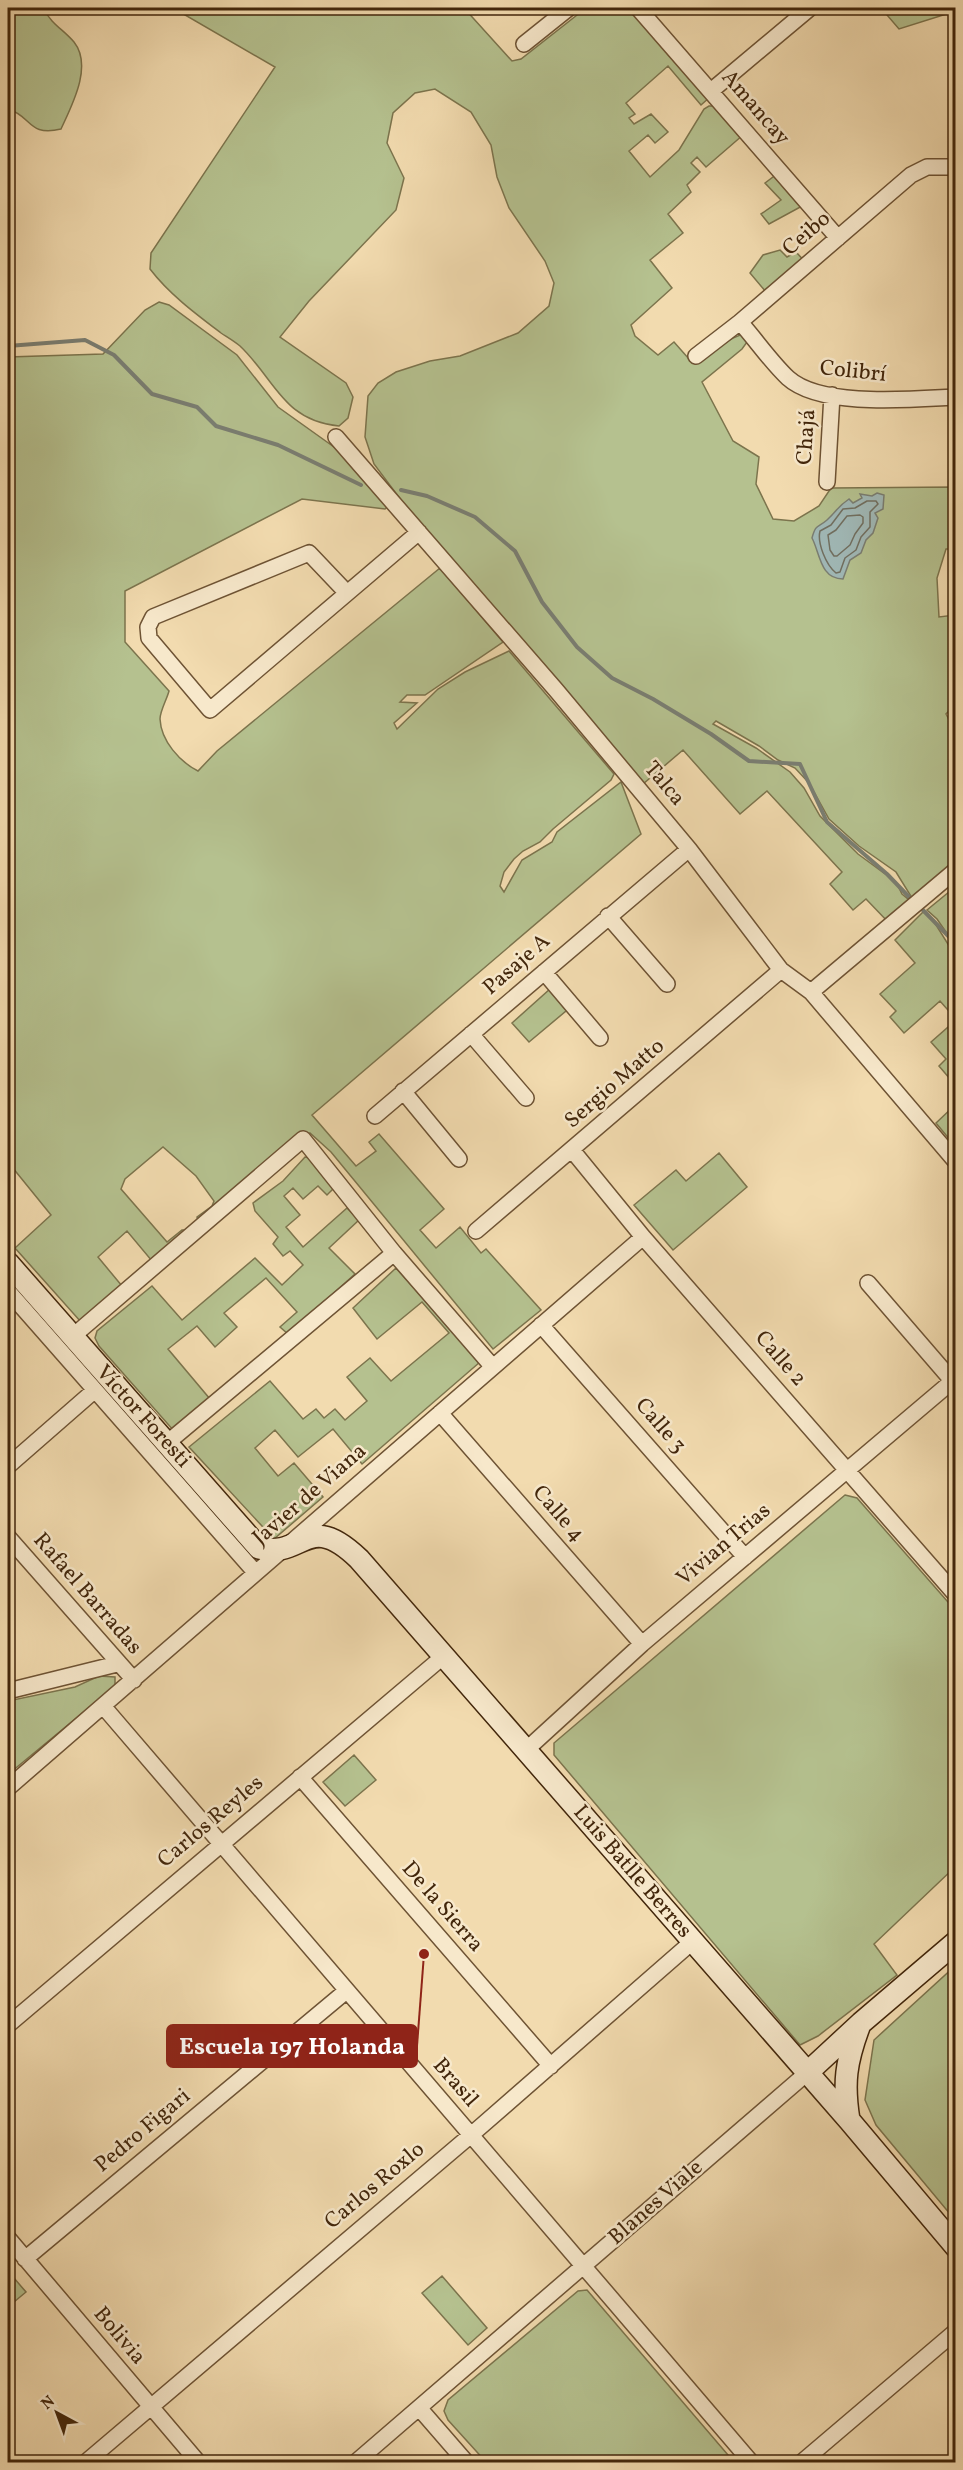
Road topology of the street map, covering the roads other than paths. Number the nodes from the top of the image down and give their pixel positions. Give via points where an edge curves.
1 (569, 8) edge
2 (638, 8) edge
3 (810, 8) edge
4 (524, 44) dead end
5 (711, 91) junction
6 (956, 167) edge
7 (838, 238) junction
8 (740, 322) junction
9 (696, 356) dead end
10 (832, 395) junction
11 (956, 397) edge
12 (336, 436) dead end
13 (827, 482) dead end
14 (419, 532) junction
15 (347, 593) junction
16 (689, 849) junction
17 (956, 870) edge
18 (608, 916) junction
19 (782, 970) junction
20 (544, 972) junction
21 (667, 984) dead end
22 (811, 992) junction
23 (471, 1034) junction
24 (600, 1038) dead end
25 (403, 1091) junction
26 (526, 1098) dead end
27 (375, 1116) dead end
28 (572, 1150) junction
29 (459, 1159) dead end
30 (956, 1162) edge
31 (476, 1231) dead end
32 (643, 1236) junction
33 (394, 1252) junction
34 (8, 1263) edge
35 (868, 1283) dead end
36 (8, 1291) edge
37 (541, 1325) junction
38 (72, 1337) junction
39 (492, 1366) junction
40 (954, 1381) edge
41 (95, 1390) junction
42 (440, 1413) junction
43 (167, 1443) junction
44 (8, 1466) edge
45 (847, 1470) junction
46 (8, 1536) edge
47 (288, 1546) junction
48 (745, 1557) junction
49 (255, 1572) junction
50 (956, 1595) edge
51 (642, 1644) junction
52 (445, 1655) junction
53 (117, 1664) junction
54 (134, 1680) junction
55 (8, 1691) edge
56 (103, 1706) junction
57 (526, 1750) junction
58 (300, 1777) junction
59 (10, 1784) edge
60 (219, 1844) junction
61 (692, 1942) junction
62 (956, 1942) edge
63 (345, 1992) junction
64 (861, 2023) junction
65 (8, 2025) edge
66 (551, 2066) junction
67 (807, 2073) junction
68 (849, 2120) junction
69 (471, 2135) junction
70 (8, 2238) edge
71 (956, 2247) edge
72 (25, 2259) junction
73 (584, 2266) junction
74 (956, 2331) edge
75 (150, 2407) junction
76 (420, 2409) junction
77 (86, 2463) edge
78 (198, 2463) edge
79 (356, 2463) edge
80 (466, 2463) edge
81 (751, 2463) edge
82 (802, 2463) edge

1 - 4 street
2 - 5 street, Amancay
3 - 5 street
5 - 7 street, Amancay
6 - 7 street, Ceibo via 927,167 911,175
7 - 8 street, Ceibo
8 - 9 street, Ceibo
8 - 10 street, Colibrí via 789,379 807,390
10 - 11 street, Colibrí via 868,400
10 - 13 street, Chajá
12 - 14 street, Talca
14 - 15 street
14 - 16 street, Talca
15 - 15 street via 210,710 148,638 153,617 309,552
16 - 18 street, Pasaje A
16 - 19 street, Talca
17 - 22 street
18 - 20 street, Pasaje A
18 - 21 street
19 - 22 street, Talca
19 - 28 street, Sergio Matto
20 - 23 street, Pasaje A
20 - 24 street
22 - 30 street, Talca
23 - 25 street, Pasaje A
23 - 26 street
25 - 27 street, Pasaje A
25 - 29 street
28 - 31 street, Sergio Matto
28 - 32 street, Calle 2
32 - 37 street, Javier de Viana
32 - 45 street, Calle 2
33 - 38 street via 303,1138
33 - 39 street
33 - 43 street
34 - 38 street, Víctor Foresti
35 - 40 street
36 - 41 street, Víctor Foresti
37 - 39 street, Javier de Viana
37 - 48 street, Calle 3
38 - 43 street, Víctor Foresti
39 - 42 street, Javier de Viana
40 - 45 street, Vivian Trias
41 - 44 street
41 - 49 street, Víctor Foresti
42 - 47 street, Javier de Viana
42 - 51 street, Calle 4
43 - 47 street, Víctor Foresti via 259,1548 276,1550
45 - 48 street, Vivian Trias
45 - 50 street, Calle 2
46 - 53 street, Rafael Barradas
47 - 49 street, Javier de Viana
47 - 52 street, Luis Batlle Berres via 318,1536 337,1540 359,1559
48 - 51 street, Vivian Trias
49 - 54 street, Javier de Viana
51 - 57 street, Vivian Trias
52 - 57 street, Luis Batlle Berres
52 - 58 street, Carlos Reyles
53 - 54 street, Rafael Barradas
53 - 55 street
54 - 56 street, Javier de Viana
56 - 59 street, Javier de Viana
56 - 60 street, Brasil
57 - 61 street, Luis Batlle Berres
58 - 60 street, Carlos Reyles
58 - 66 street, De la Sierra
60 - 63 street, Brasil
60 - 65 street, Carlos Reyles
61 - 66 street, Carlos Roxlo
61 - 67 street, Luis Batlle Berres
62 - 64 street, Blanes Viale
63 - 69 street, Brasil
63 - 72 street, Pedro Figari
64 - 67 street, Blanes Viale
64 - 68 street via 844,2084
66 - 69 street, Carlos Roxlo
67 - 68 street, Luis Batlle Berres
67 - 73 street, Blanes Viale
68 - 71 street, Luis Batlle Berres
69 - 73 street, Brasil
69 - 75 street, Carlos Roxlo
70 - 72 street, Bolivia
72 - 75 street, Bolivia
73 - 76 street, Blanes Viale
73 - 81 street, Brasil
74 - 82 street
75 - 77 street, Carlos Roxlo
75 - 78 street, Bolivia
76 - 79 street, Blanes Viale
76 - 80 street

